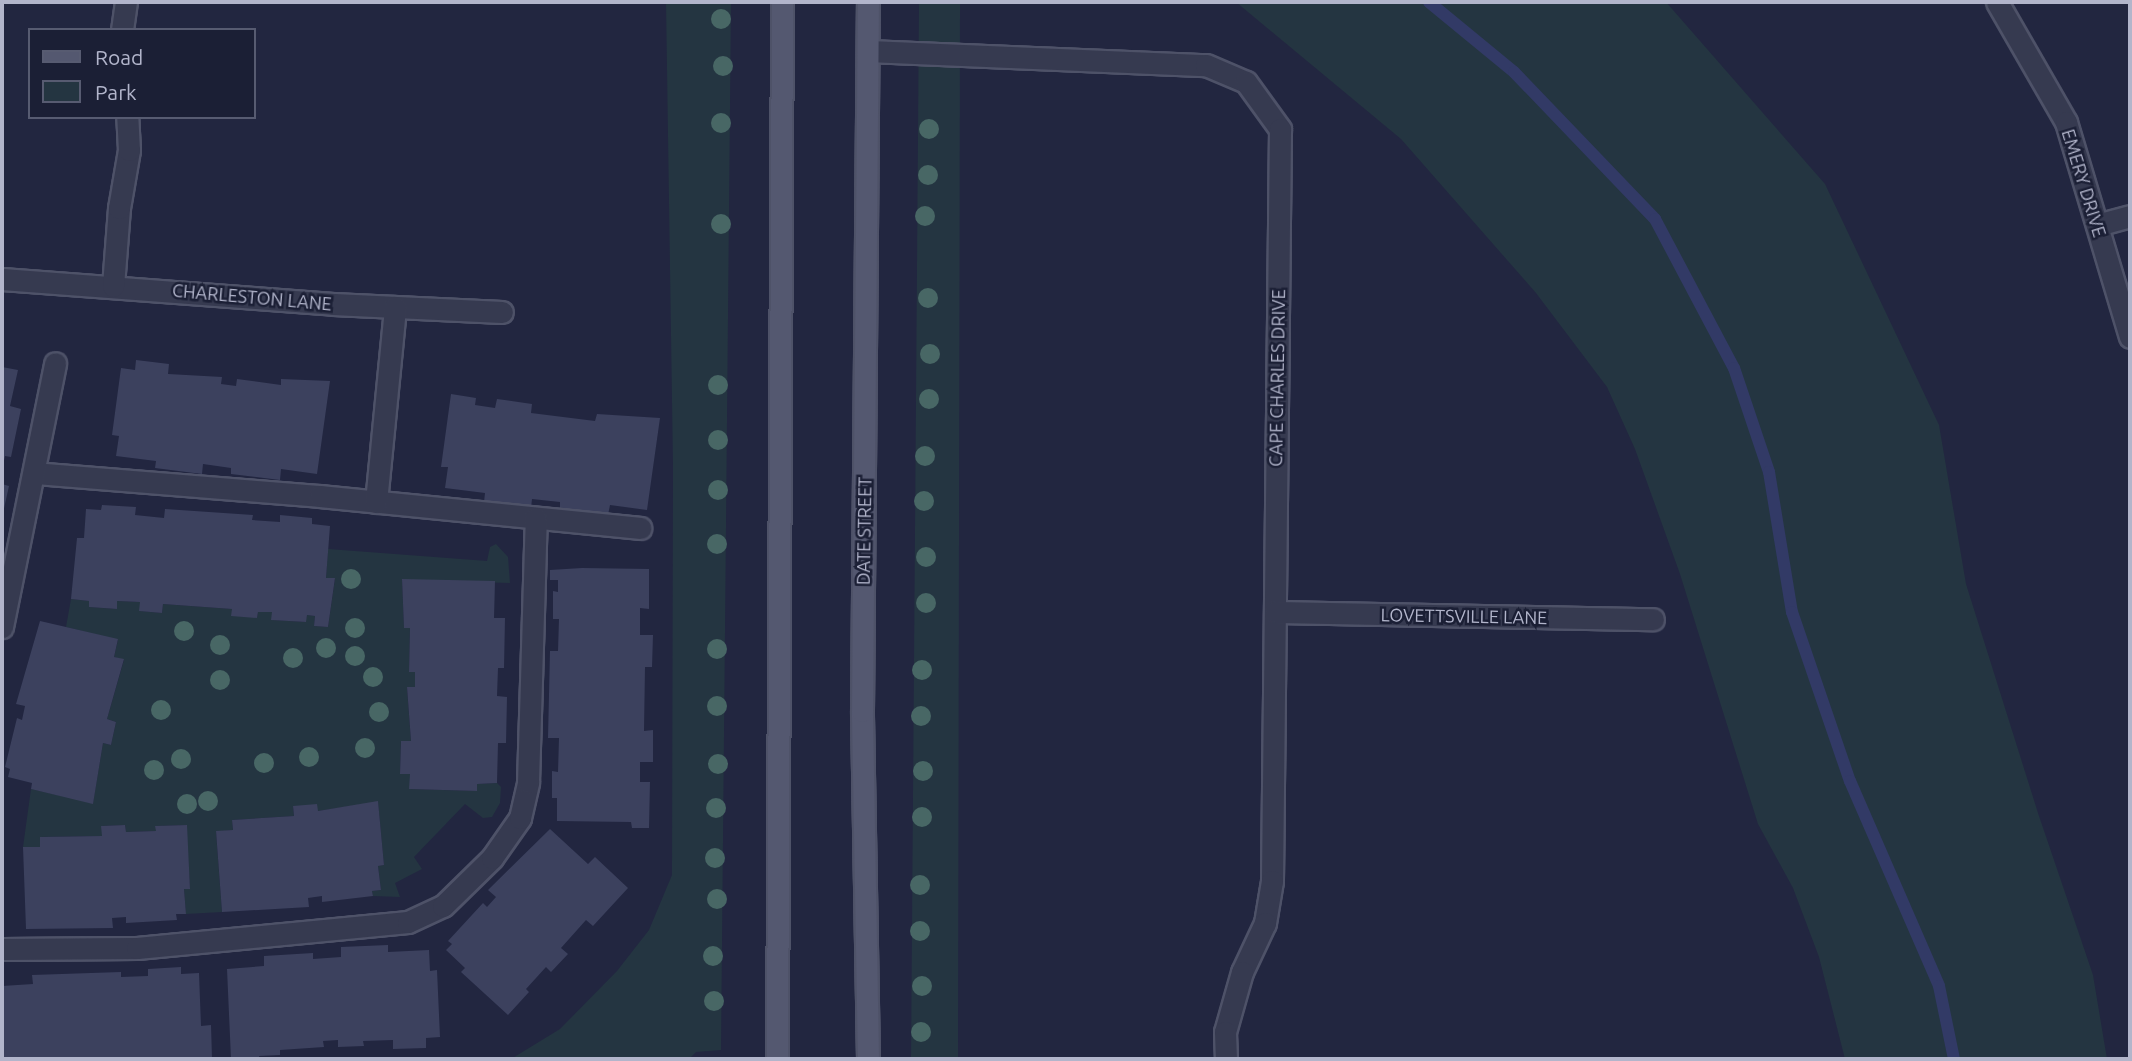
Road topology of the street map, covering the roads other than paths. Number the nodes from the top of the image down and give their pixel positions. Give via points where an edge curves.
1 (126, 2) edge
2 (782, 2) edge
3 (868, 2) edge
4 (1997, 2) edge
5 (122, 28) edge
6 (868, 51) junction
7 (127, 119) edge
8 (2130, 216) edge
9 (2097, 225) junction
10 (2, 279) edge
11 (113, 286) junction
12 (395, 307) junction
13 (502, 312) dead end
14 (2130, 337) edge
15 (55, 363) dead end
16 (34, 473) junction
17 (376, 502) junction
18 (537, 518) junction
19 (640, 528) dead end
20 (1275, 612) junction
21 (1653, 620) dead end
22 (2, 627) edge
23 (2, 949) edge
24 (777, 1059) edge
25 (867, 1059) edge
26 (1226, 1059) edge

1 - 5 street
2 - 24 main road
3 - 6 main road, DATE STREET
4 - 9 street, EMERY DRIVE via 2066,121
6 - 20 street, CAPE CHARLES DRIVE via 1206,65 1246,82 1280,129
6 - 25 main road, DATE STREET via 862,697
7 - 11 street via 129,150
8 - 9 street
9 - 14 street, EMERY DRIVE
10 - 11 street, CHARLESTON LANE
11 - 12 street, CHARLESTON LANE
12 - 13 street, CHARLESTON LANE
12 - 17 street
15 - 16 street
16 - 17 street
16 - 22 street
17 - 18 street
18 - 19 street
18 - 23 street via 528,782 520,818 492,858 443,906 398,923 137,948
20 - 21 street, LOVETTSVILLE LANE
20 - 26 street, CAPE CHARLES DRIVE via 1272,881 1265,923 1242,972 1226,1032

